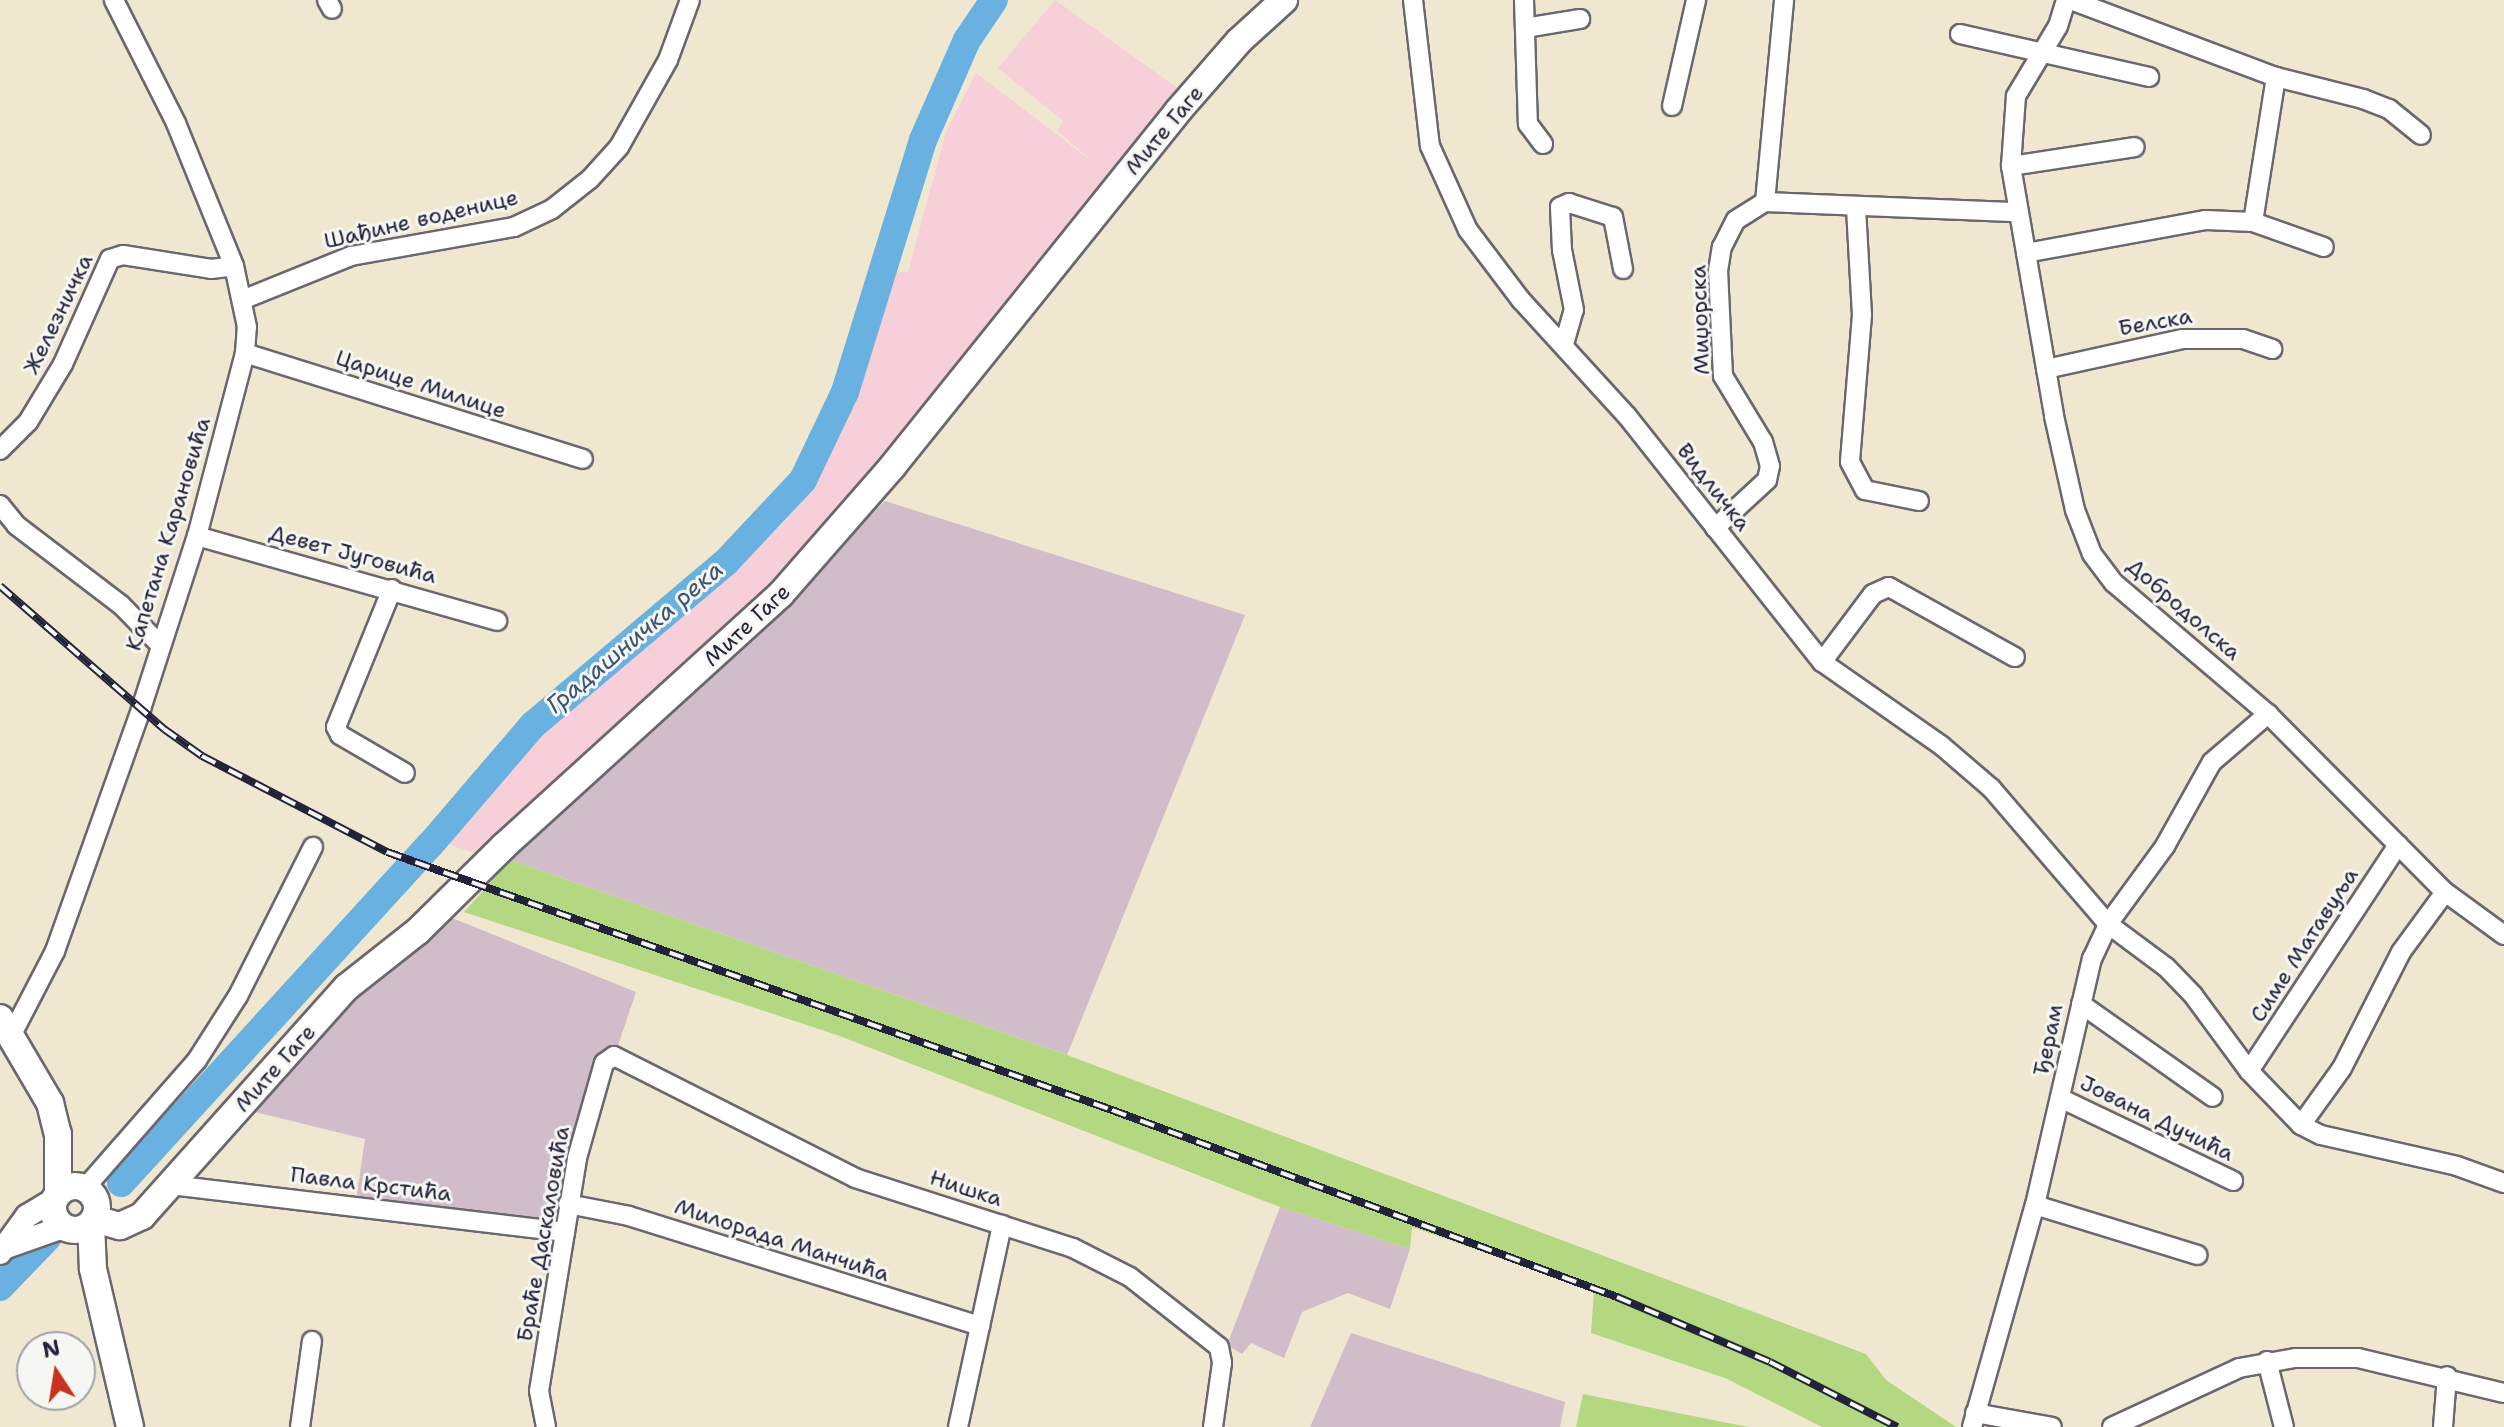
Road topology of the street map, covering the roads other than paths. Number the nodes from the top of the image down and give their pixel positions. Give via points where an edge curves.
1 (114, 0) edge
2 (690, 0) edge
3 (1284, 0) edge
4 (1413, 0) edge
5 (1524, 0) edge
6 (1696, 0) edge
7 (1784, 0) edge
8 (2068, 0) edge
9 (1580, 19) dead end
10 (1525, 28) junction
11 (1960, 34) dead end
12 (2041, 54) junction
13 (2149, 77) dead end
14 (2276, 77) junction
15 (1672, 106) dead end
16 (2421, 135) dead end
17 (1543, 144) dead end
18 (2135, 147) dead end
19 (2011, 166) junction
20 (1765, 202) junction
21 (1856, 208) junction
22 (2018, 212) junction
23 (2253, 222) junction
24 (2324, 247) dead end
25 (2026, 253) junction
26 (234, 266) junction
27 (1623, 269) dead end
28 (242, 300) junction
29 (1564, 344) junction
30 (2272, 349) dead end
31 (245, 353) junction
32 (2046, 369) junction
33 (0, 450) edge
34 (583, 459) dead end
35 (1919, 501) dead end
36 (0, 505) edge
37 (1715, 528) junction
38 (197, 536) junction
39 (392, 589) junction
40 (497, 621) dead end
41 (159, 644) junction
42 (2015, 657) dead end
43 (1822, 662) junction
44 (2268, 714) junction
45 (405, 773) dead end
46 (2398, 845) junction
47 (313, 847) dead end
48 (2445, 892) junction
49 (2108, 924) junction
50 (2504, 935) edge
51 (2081, 1004) junction
52 (6, 1027) edge
53 (614, 1056) joint
54 (2249, 1071) junction
55 (2213, 1097) dead end
56 (2060, 1098) junction
57 (2301, 1125) junction
58 (2233, 1181) dead end
59 (2504, 1183) edge
60 (164, 1192) junction
61 (568, 1204) junction
62 (2035, 1205) junction
63 (80, 1209) junction
64 (1002, 1225) junction
65 (565, 1232) junction
66 (2, 1250) edge
67 (2198, 1255) dead end
68 (93, 1260) junction
69 (980, 1326) junction
70 (312, 1341) dead end
71 (2267, 1361) junction
72 (2447, 1376) junction
73 (2504, 1393) edge
74 (1974, 1420) edge
75 (130, 1427) edge
76 (300, 1427) edge
77 (546, 1427) edge
78 (958, 1427) edge
79 (1213, 1427) edge
80 (2052, 1427) edge
81 (2112, 1427) edge
82 (2284, 1427) edge
83 (2443, 1427) edge

1 - 26 street, Капетана Карановића via 176,123
2 - 28 street, Шађине воденице via 668,60 619,147 552,209 514,227 351,256
3 - 60 main road, Мите Гаге via 1239,41 1178,111 892,467 781,594 418,931 347,987
4 - 29 street, Видличка via 1425,121 1442,180 1497,271
5 - 10 street
6 - 15 street
7 - 20 street
8 - 12 street, Добродолска
8 - 14 street
9 - 10 street
10 - 17 street via 1528,124
11 - 12 street
12 - 13 street
12 - 19 street, Добродолска via 2016,96
14 - 16 street via 2389,109
14 - 23 street
18 - 19 street
19 - 22 street, Добродолска
20 - 21 street
20 - 37 street, Миџорска via 1749,208 1730,230 1718,271 1718,299 1723,376 1763,442 1770,466 1767,480
21 - 22 street
21 - 35 street via 1862,315 1850,462 1865,490
22 - 25 street, Добродолска
23 - 24 street
23 - 25 street via 2174,222
25 - 32 street, Добродолска
26 - 28 street, Капетана Карановића
26 - 33 street, Железничка via 211,269 123,255 110,259 63,364 28,422
27 - 29 street via 1613,217 1563,205 1558,214 1574,310
28 - 31 street, Капетана Карановића
29 - 37 street, Видличка
30 - 32 street, Белска via 2243,339 2182,339
31 - 34 street, Царице Милице
31 - 38 street, Капетана Карановића
32 - 44 street, Добродолска via 2075,510 2092,554 2114,583
36 - 41 street via 16,525 121,605
37 - 43 street, Видличка
38 - 39 street, Девет Југовића
38 - 41 street, Капетана Карановића
39 - 40 street, Девет Југовића
39 - 45 street via 336,727 340,735
41 - 52 street, Капетана Карановића via 55,951
42 - 43 street via 1889,587 1873,594
43 - 49 street, Видличка via 1942,746 1991,788
44 - 46 street, Добродолска
44 - 49 street, Ђерам via 2212,762 2157,857
46 - 48 street, Добродолска
46 - 54 street, Симе Матавуља
47 - 63 street via 238,996 197,1060
48 - 50 street, Добродолска
48 - 57 street via 2401,952 2342,1068
49 - 51 street, Ђерам
49 - 54 street, Видличка via 2176,976
51 - 55 street
51 - 56 street, Ђерам
52 - 63 main road via 50,1103 58,1134 70,1152
53 - 61 street, Браће Даскаловића via 604,1063
53 - 64 street, Нишка via 855,1178
54 - 57 street, Видличка
56 - 58 street, Јована Дучића
56 - 62 street, Ђерам
57 - 59 street via 2321,1135 2457,1166
60 - 63 main road via 121,1208
60 - 65 street, Павла Крстића
61 - 65 street, Браће Даскаловића
61 - 69 street, Милорада Манчића via 629,1216
62 - 67 street
62 - 74 street, Ђерам
63 - 66 street via 27,1216
63 - 68 main road
63 - 68 main road
64 - 69 street
64 - 79 street, Нишка via 1107,1264 1214,1341 1223,1359
65 - 77 street, Браће Даскаловића via 539,1391
68 - 75 main road
69 - 78 street
70 - 76 street
71 - 72 street via 2358,1358
71 - 81 street via 2199,1383
71 - 82 street
72 - 73 street
72 - 83 street
74 - 80 street

